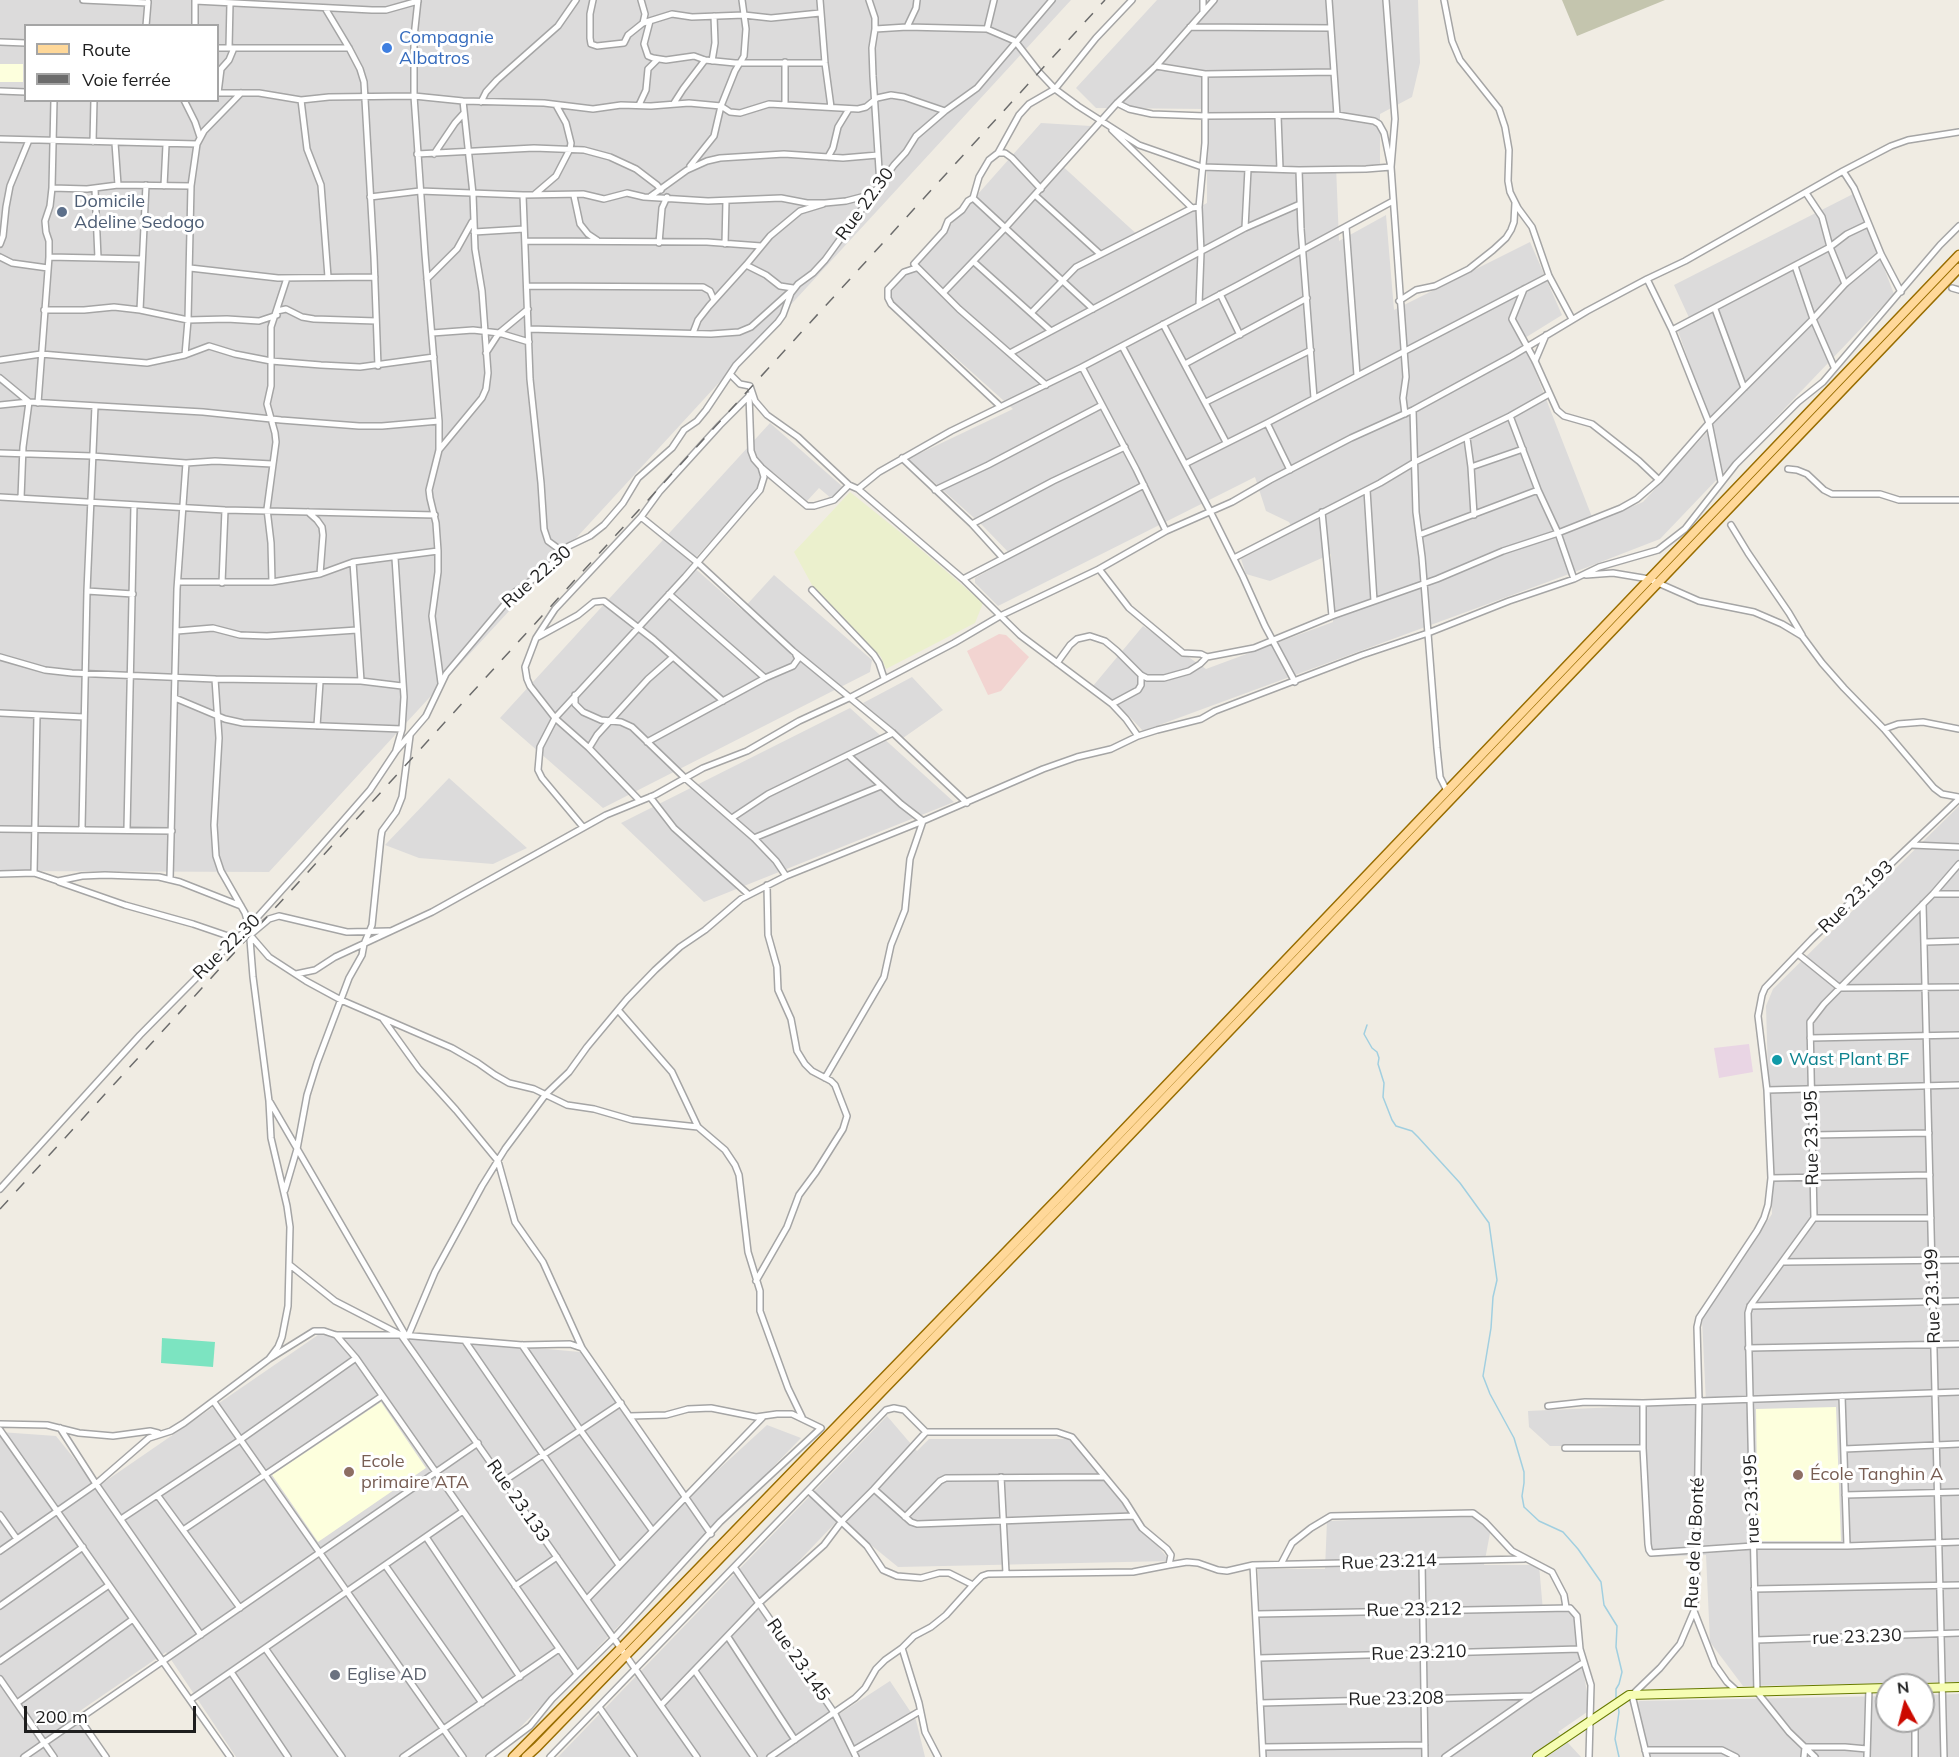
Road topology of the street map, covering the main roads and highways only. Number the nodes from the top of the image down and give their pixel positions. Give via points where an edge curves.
1 (1959, 255) edge
2 (1959, 268) edge
3 (624, 1651) junction
4 (513, 1757) edge
5 (526, 1757) edge

1 - 3 main road via 1065,1191 832,1429
2 - 3 main road via 1225,1037
3 - 4 main road
3 - 5 main road

